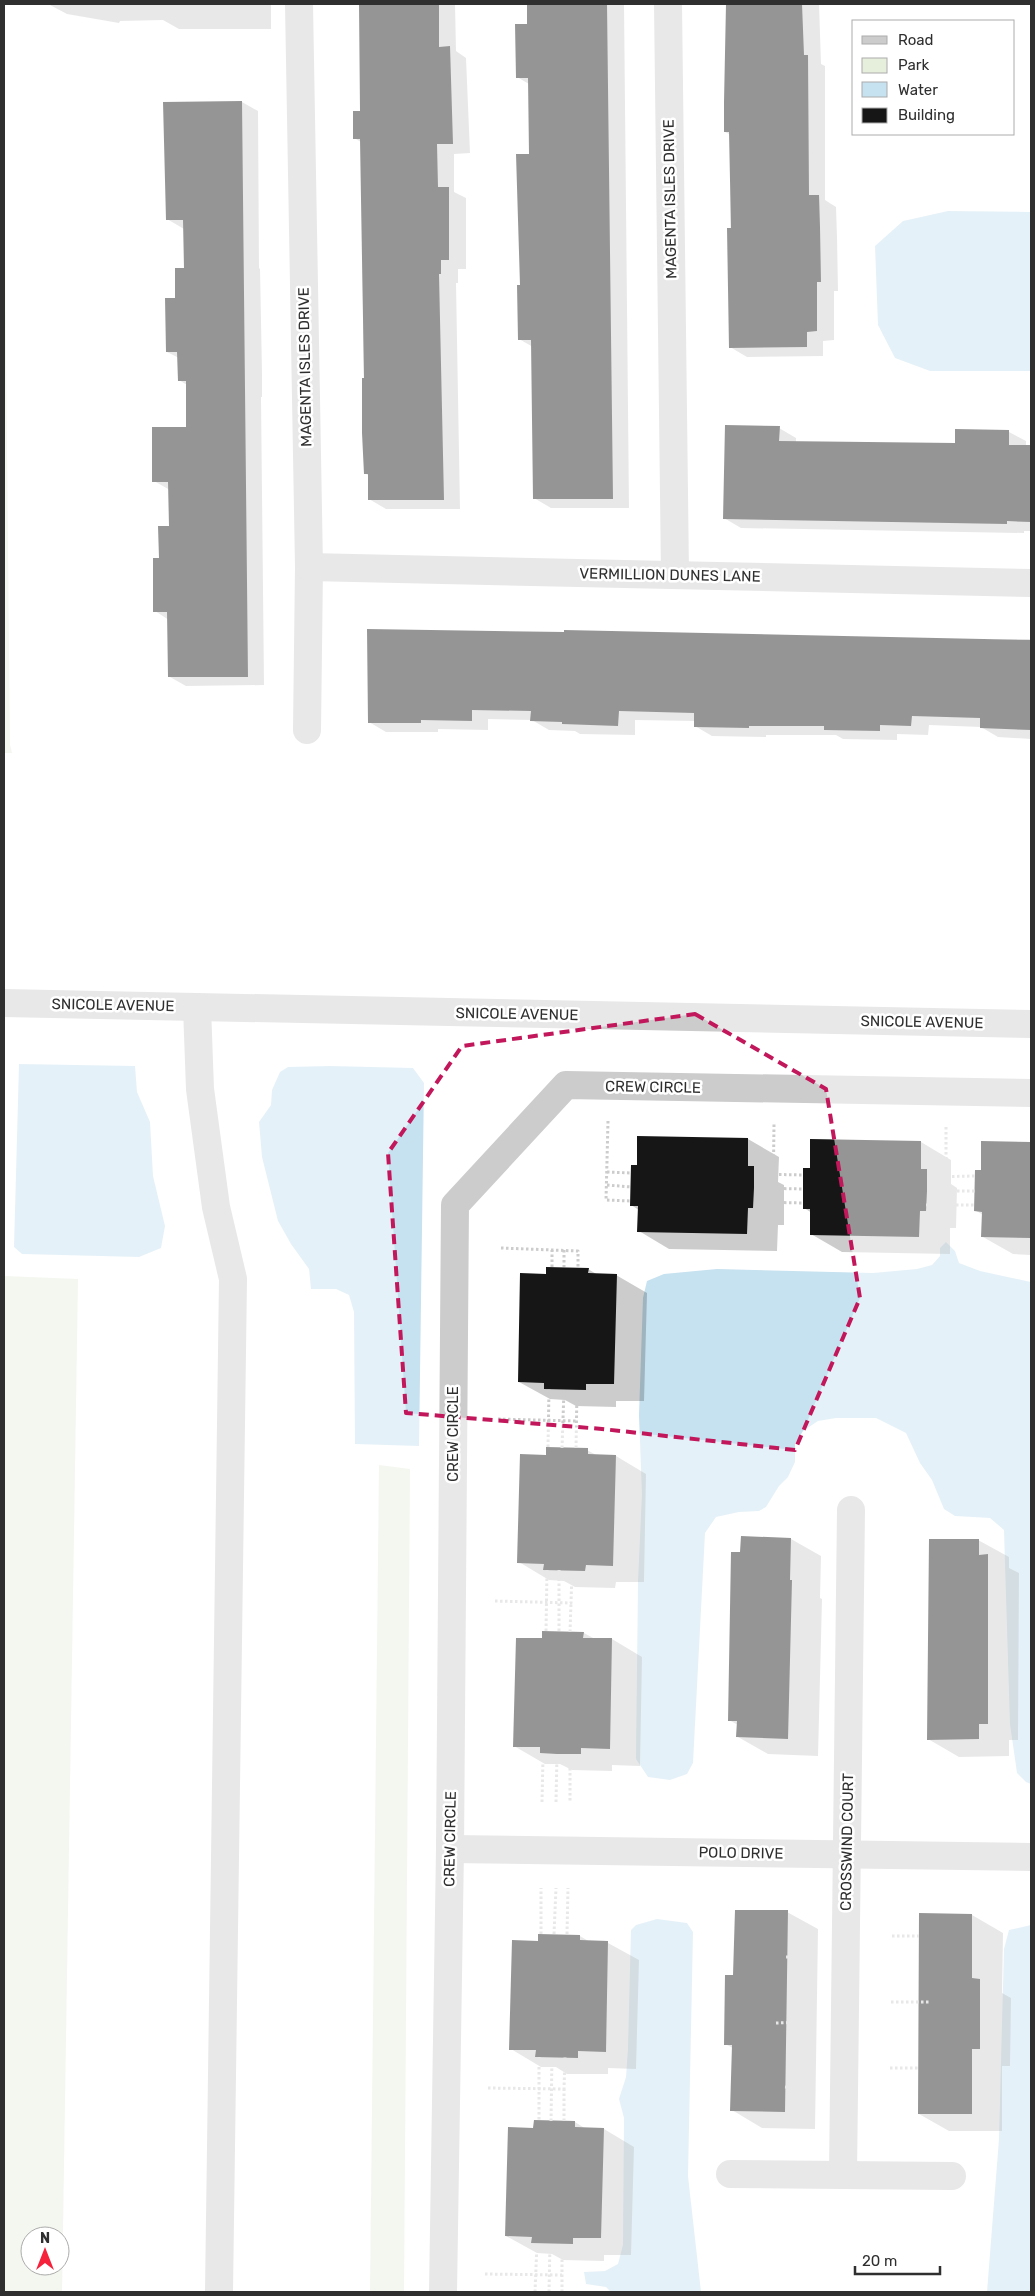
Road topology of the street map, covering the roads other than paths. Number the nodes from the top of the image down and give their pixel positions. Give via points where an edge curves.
1 (300, 4) edge
2 (668, 4) edge
3 (309, 567) junction
4 (675, 574) junction
5 (1031, 583) edge
6 (307, 730) dead end
7 (4, 1003) edge
8 (197, 1007) junction
9 (1031, 1024) edge
10 (1031, 1093) edge
11 (851, 1510) dead end
12 (450, 1849) junction
13 (847, 1854) junction
14 (1031, 1857) edge
15 (730, 2174) dead end
16 (843, 2174) junction
17 (952, 2176) dead end
18 (219, 2292) edge
19 (443, 2292) edge

1 - 3 street, MAGENTA ISLES DRIVE
2 - 4 street, MAGENTA ISLES DRIVE
3 - 4 street, VERMILLION DUNES LANE
3 - 6 street, MAGENTA ISLES DRIVE
4 - 5 street, VERMILLION DUNES LANE
7 - 8 street, SNICOLE AVENUE
8 - 9 street, SNICOLE AVENUE
8 - 18 street via 200,1089 216,1207 233,1279
10 - 12 street, CREW CIRCLE via 566,1086 455,1204
11 - 13 street, CROSSWIND COURT
12 - 13 street, POLO DRIVE
12 - 19 street, CREW CIRCLE
13 - 14 street, POLO DRIVE
13 - 16 street, CROSSWIND COURT
15 - 16 street
16 - 17 street

